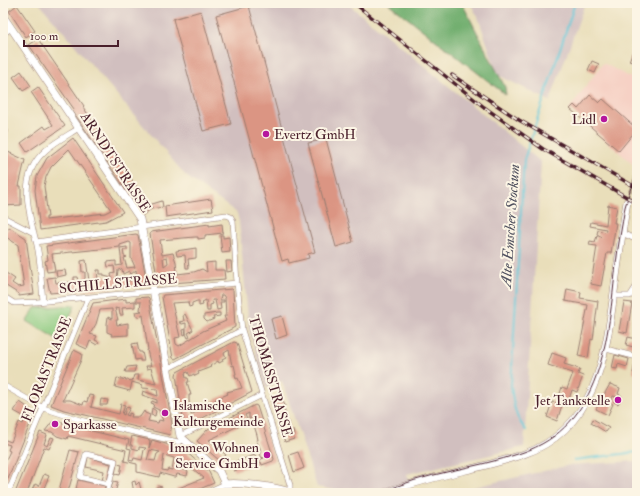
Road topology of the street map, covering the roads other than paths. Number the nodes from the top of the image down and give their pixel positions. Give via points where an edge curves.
1 (3, 16) edge
2 (11, 28) junction
3 (3, 34) edge
4 (79, 128) junction
5 (627, 202) tunnel mouth
6 (3, 217) edge
7 (142, 228) junction
8 (34, 233) junction
9 (622, 233) junction
10 (637, 240) edge
11 (36, 242) junction
12 (237, 283) junction
13 (637, 285) edge
14 (154, 292) junction
15 (614, 296) junction
16 (4, 297) edge
17 (88, 298) junction
18 (43, 301) junction
19 (242, 330) junction
20 (606, 349) junction
21 (637, 357) edge
22 (168, 369) junction
23 (3, 385) edge
24 (262, 395) junction
25 (44, 408) junction
26 (182, 438) junction
27 (109, 484) junction
28 (226, 484) junction
29 (3, 485) edge
30 (9, 490) edge
31 (107, 493) edge
32 (205, 493) edge
33 (290, 493) edge
34 (385, 493) edge

1 - 2 street, ARNDTSTRASSE
2 - 3 street
2 - 4 street, ARNDTSTRASSE
4 - 7 street, ARNDTSTRASSE via 140,219
4 - 8 street via 45,150 28,175 28,212
5 - 9 street
6 - 8 street
7 - 11 street
7 - 12 street, THOMASSTRASSE via 226,215 230,217 233,221
7 - 14 street, ARNDTSTRASSE
8 - 11 street
9 - 10 street
9 - 15 street
11 - 18 street
12 - 14 street, SCHILLSTRASSE
12 - 19 street, THOMASSTRASSE
13 - 15 street via 630,296
14 - 17 street, SCHILLSTRASSE
14 - 22 street, ARNDTSTRASSE
15 - 20 street
16 - 18 street, SCHILLSTRASSE via 14,303
17 - 18 street, SCHILLSTRASSE
17 - 25 street, FLORASTRASSE
19 - 22 street
19 - 24 street, THOMASSTRASSE
20 - 21 street
20 - 34 street via 595,384 584,406 568,426 549,442 520,456
22 - 26 street, ARNDTSTRASSE
23 - 25 street
24 - 26 street
24 - 33 street, THOMASSTRASSE via 290,485
25 - 26 street via 178,442
25 - 30 street, FLORASTRASSE
26 - 28 street via 218,471
27 - 27 street via 80,477 86,454 115,461
27 - 31 street
28 - 32 street
28 - 33 street via 235,482
29 - 30 street

